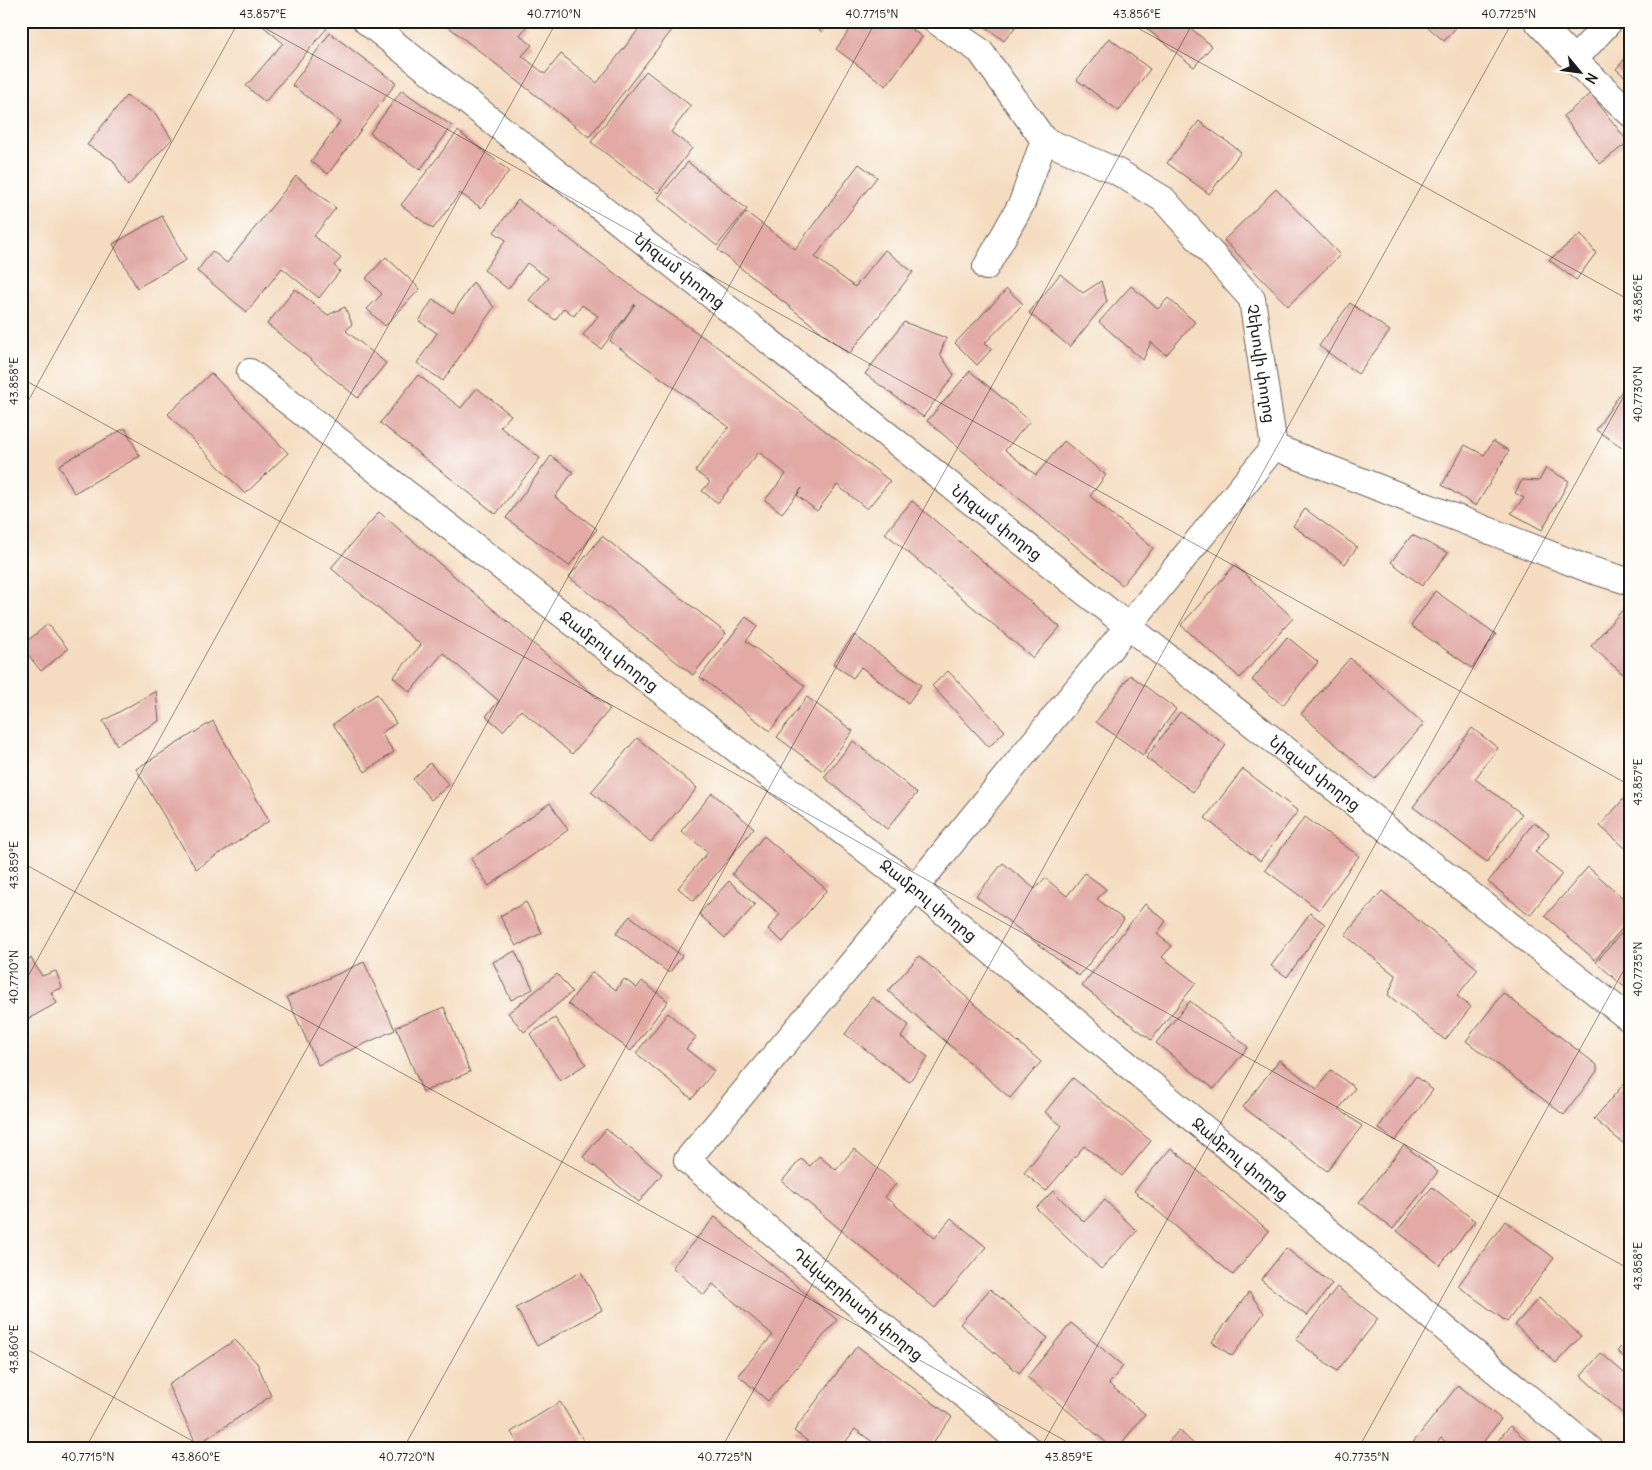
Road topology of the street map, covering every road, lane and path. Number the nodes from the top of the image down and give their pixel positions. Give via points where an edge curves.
1 (366, 21) edge
2 (936, 21) edge
3 (1537, 21) edge
4 (1610, 21) edge
5 (1574, 60) junction
6 (1631, 114) edge
7 (1044, 140) junction
8 (986, 267) dead end
9 (250, 372) dead end
10 (1274, 447) junction
11 (1631, 582) edge
12 (1129, 627) junction
13 (915, 888) junction
14 (1631, 1020) edge
15 (1028, 1449) edge
16 (1590, 1449) edge

1 - 12 street, Նիզամ փողոց
2 - 7 street via 980,51
3 - 5 street
4 - 5 street
5 - 6 street
7 - 8 street via 1022,203
7 - 10 street, Չեխովի փողոց via 1116,171 1163,199 1252,299
9 - 13 street, Ջամբուլ փողոց
10 - 11 street, Չեխովի փողոց
10 - 12 street
12 - 13 street
12 - 14 street, Նիզամ փողոց
13 - 15 street, Դեկաբրիստի փողոց via 687,1160
13 - 16 street, Ջամբուլ փողոց

